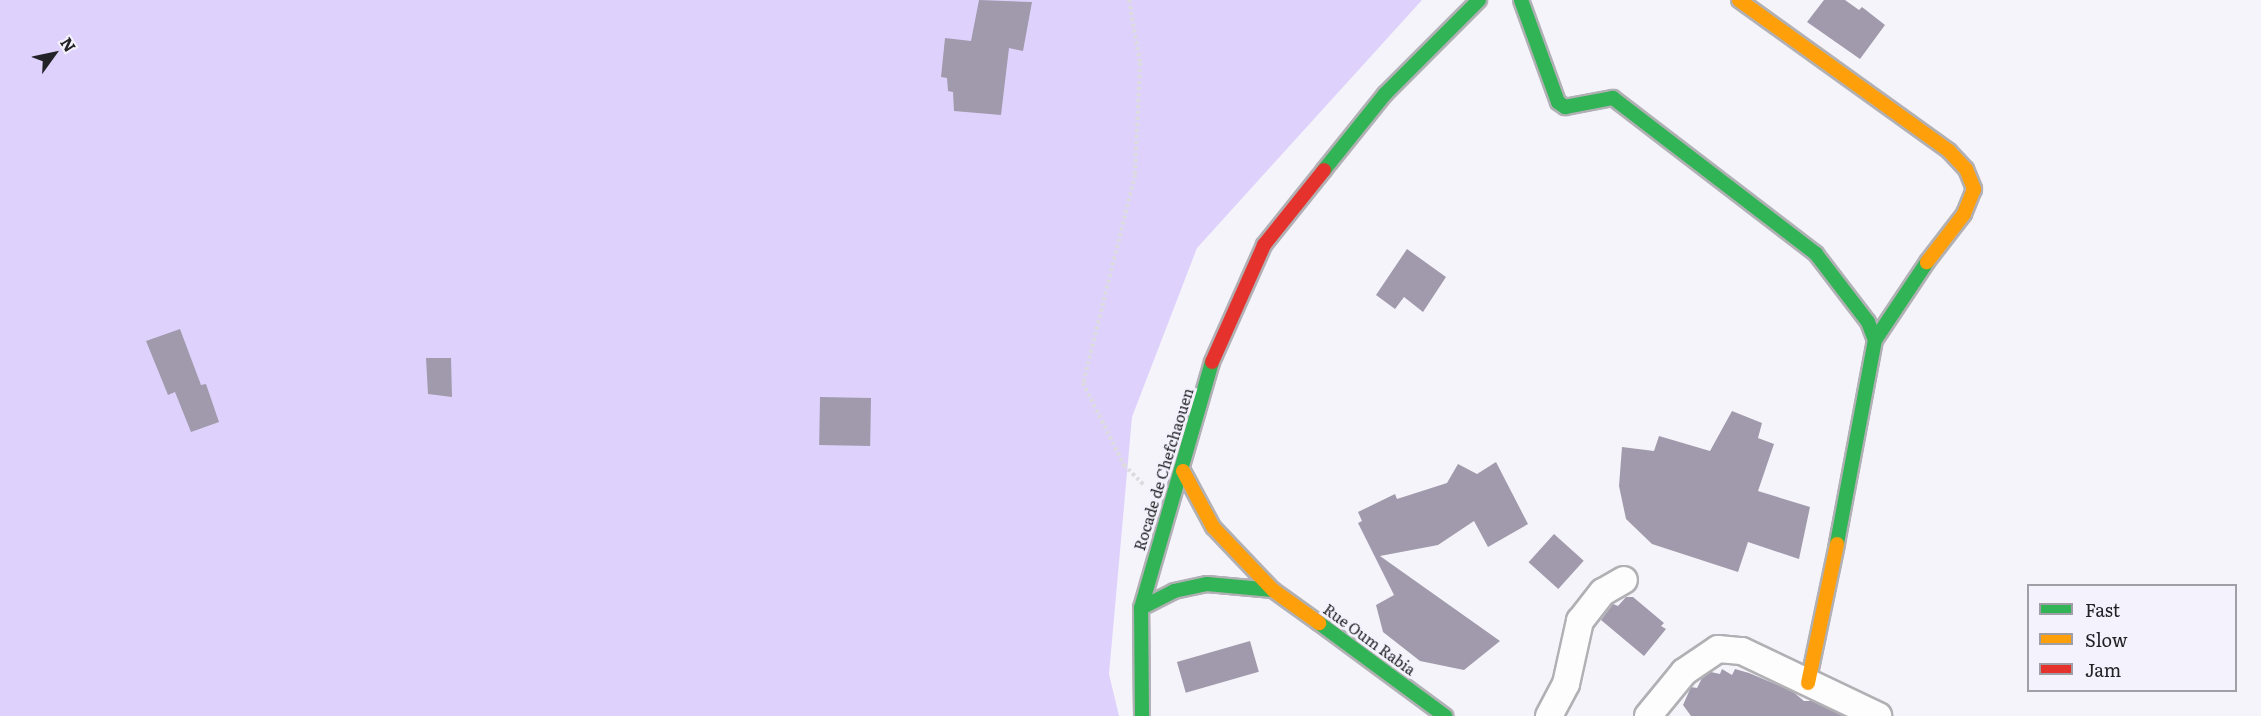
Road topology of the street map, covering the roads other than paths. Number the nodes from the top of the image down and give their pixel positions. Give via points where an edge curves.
1 (1479, 0) edge
2 (1521, 0) edge
3 (1739, 0) edge
4 (1875, 340) junction
5 (1183, 471) junction
6 (1624, 580) dead end
7 (1274, 590) junction
8 (1141, 608) junction
9 (1808, 682) junction
10 (1142, 716) edge
11 (1445, 716) edge
12 (1549, 716) edge
13 (1648, 716) edge
14 (1878, 716) edge

1 - 5 street, Rocade de Chefchaouen via 1385,94 1264,245 1217,346
2 - 4 street via 1557,102 1565,107 1613,98 1816,254 1856,303
3 - 4 street via 1949,152 1966,169 1974,189 1964,214 1917,274
4 - 9 street via 1860,438
5 - 7 street, Rue Oum Rabia via 1213,527
5 - 8 street, Rocade de Chefchaouen via 1167,510
6 - 12 street via 1603,592 1580,621 1566,684
7 - 8 street via 1207,584 1174,591
7 - 11 street, Rue Oum Rabia
8 - 10 street, Rocade de Chefchaouen
9 - 13 street via 1742,651 1718,649 1684,672
9 - 14 street

